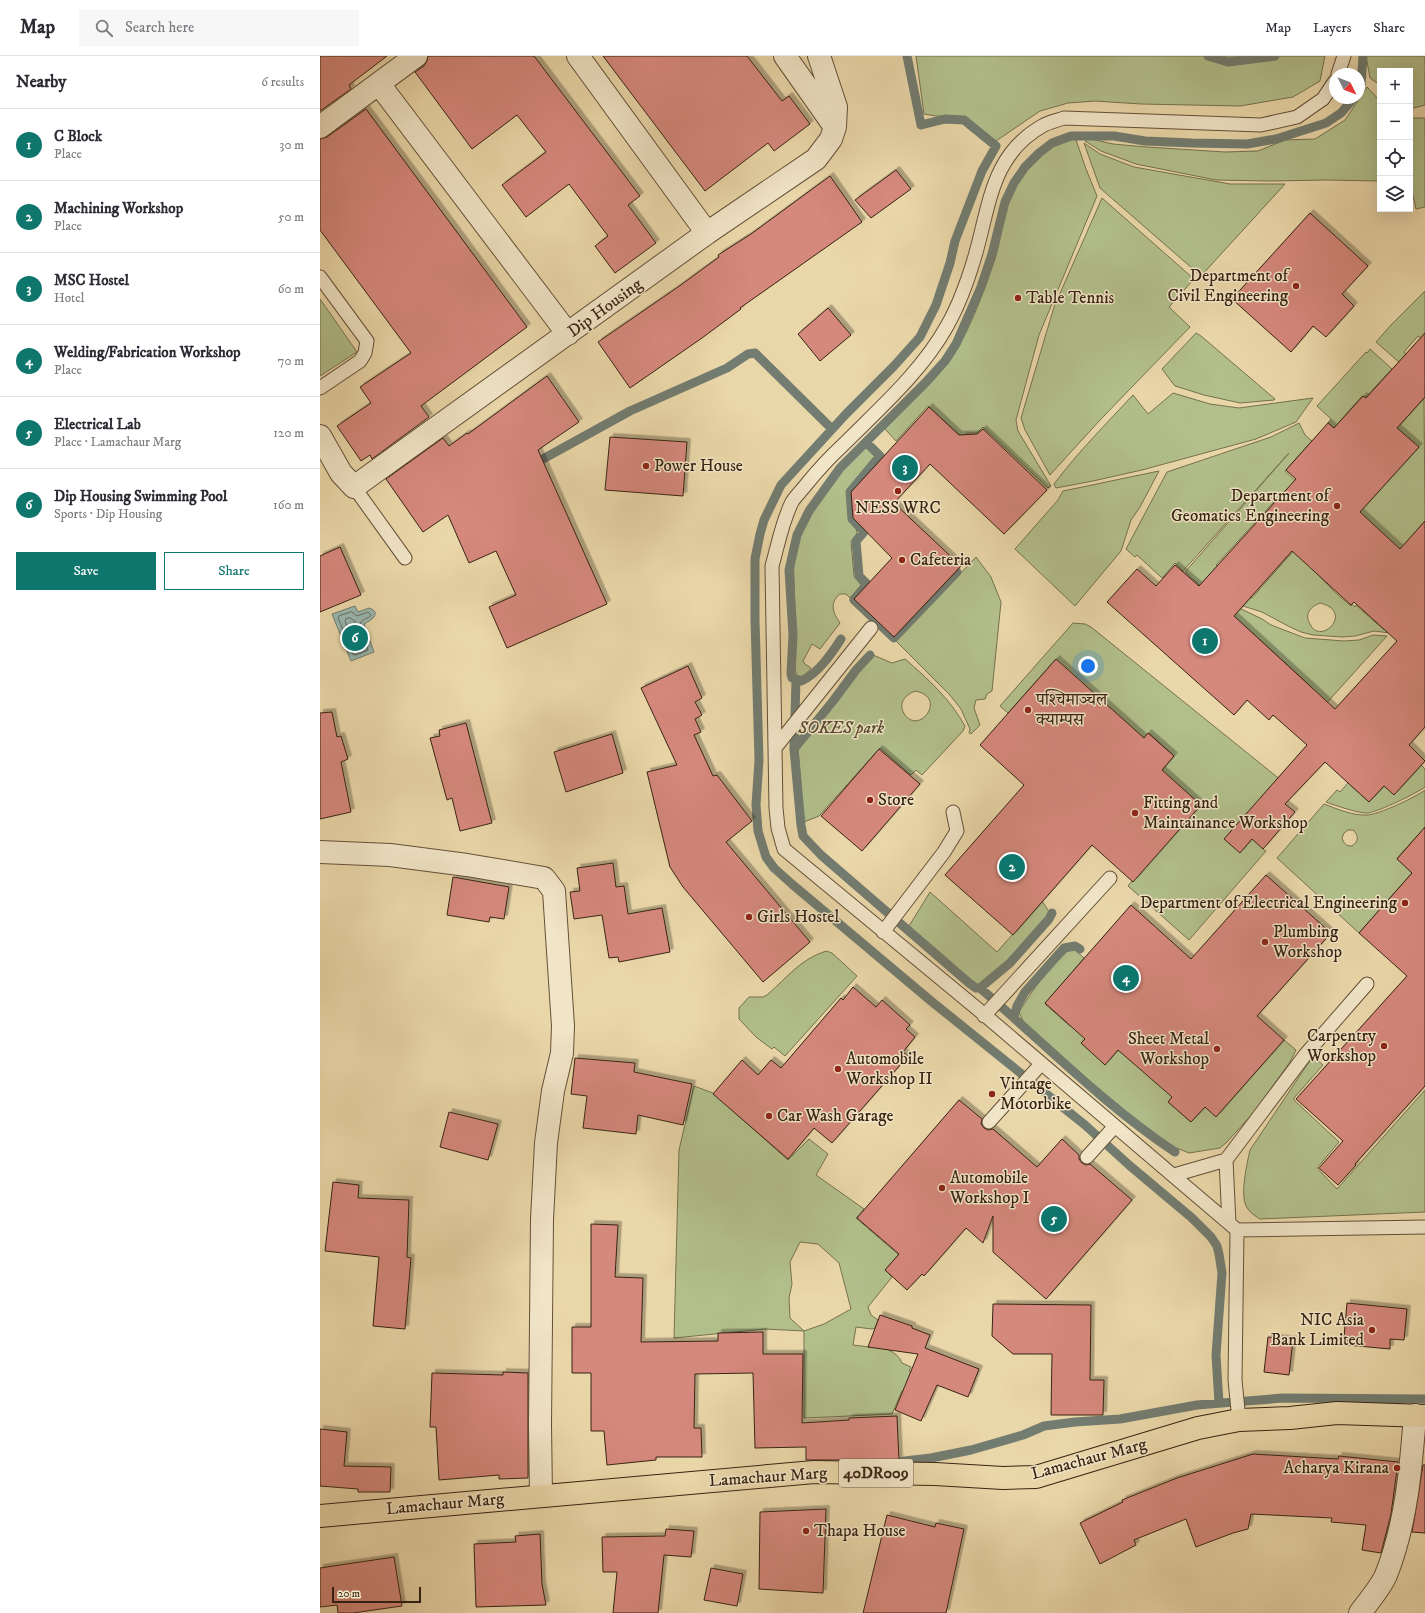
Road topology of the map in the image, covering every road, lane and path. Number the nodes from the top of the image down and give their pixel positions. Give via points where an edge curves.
1 (416, 56) edge
2 (578, 56) edge
3 (785, 56) edge
4 (819, 56) edge
5 (1344, 56) edge
6 (1340, 68) edge
7 (379, 84) junction
8 (1329, 90) edge
9 (320, 127) edge
10 (835, 127) junction
11 (707, 233) junction
12 (320, 277) edge
13 (568, 334) junction
14 (320, 388) edge
15 (320, 436) edge
16 (354, 487) junction
17 (405, 558) dead end
18 (871, 628) dead end
19 (775, 748) junction
20 (953, 812) dead end
21 (320, 852) edge
22 (1110, 878) dead end
23 (883, 932) junction
24 (1367, 984) dead end
25 (984, 1016) junction
26 (1041, 1064) junction
27 (989, 1122) dead end
28 (1115, 1126) junction
29 (1087, 1157) dead end
30 (1226, 1160) junction
31 (1174, 1175) junction
32 (1233, 1227) junction
33 (1425, 1227) edge
34 (1420, 1416) edge
35 (1239, 1420) junction
36 (540, 1496) junction
37 (320, 1516) edge
38 (1360, 1613) edge

1 - 7 street
2 - 11 street
3 - 10 street
4 - 10 street, Dip Housing via 836,107
5 - 6 lane
7 - 9 street
7 - 13 street
8 - 19 lane via 1323,99 1297,117 1261,125 1064,118 1045,124 1012,150 988,201 975,256 948,326 928,357 824,463 792,502 772,566
10 - 11 street, Dip Housing via 831,139 816,159
11 - 13 street, Dip Housing
12 - 14 lane via 366,341 365,353 360,361
13 - 16 street, Dip Housing
15 - 16 street via 341,473
16 - 17 lane
18 - 19 lane
19 - 23 lane via 776,808 784,848
20 - 23 lane via 957,831
21 - 36 street via 390,855 544,878 554,891 563,1026 562,1053 553,1091 546,1143 542,1219
22 - 25 lane
23 - 25 lane
24 - 30 lane via 1306,1055
25 - 26 lane
26 - 27 lane
26 - 28 lane
28 - 29 lane
28 - 31 lane
30 - 31 lane
30 - 32 lane
31 - 32 lane
32 - 33 lane
32 - 35 lane via 1235,1380
34 - 35 main road, Lamachaur Marg / 40DR009 via 1337,1413
34 - 38 street via 1403,1520 1385,1576
35 - 36 main road, Lamachaur Marg / 40DR009 via 1198,1428 1036,1477 814,1472
36 - 37 main road, Lamachaur Marg / 40DR009

